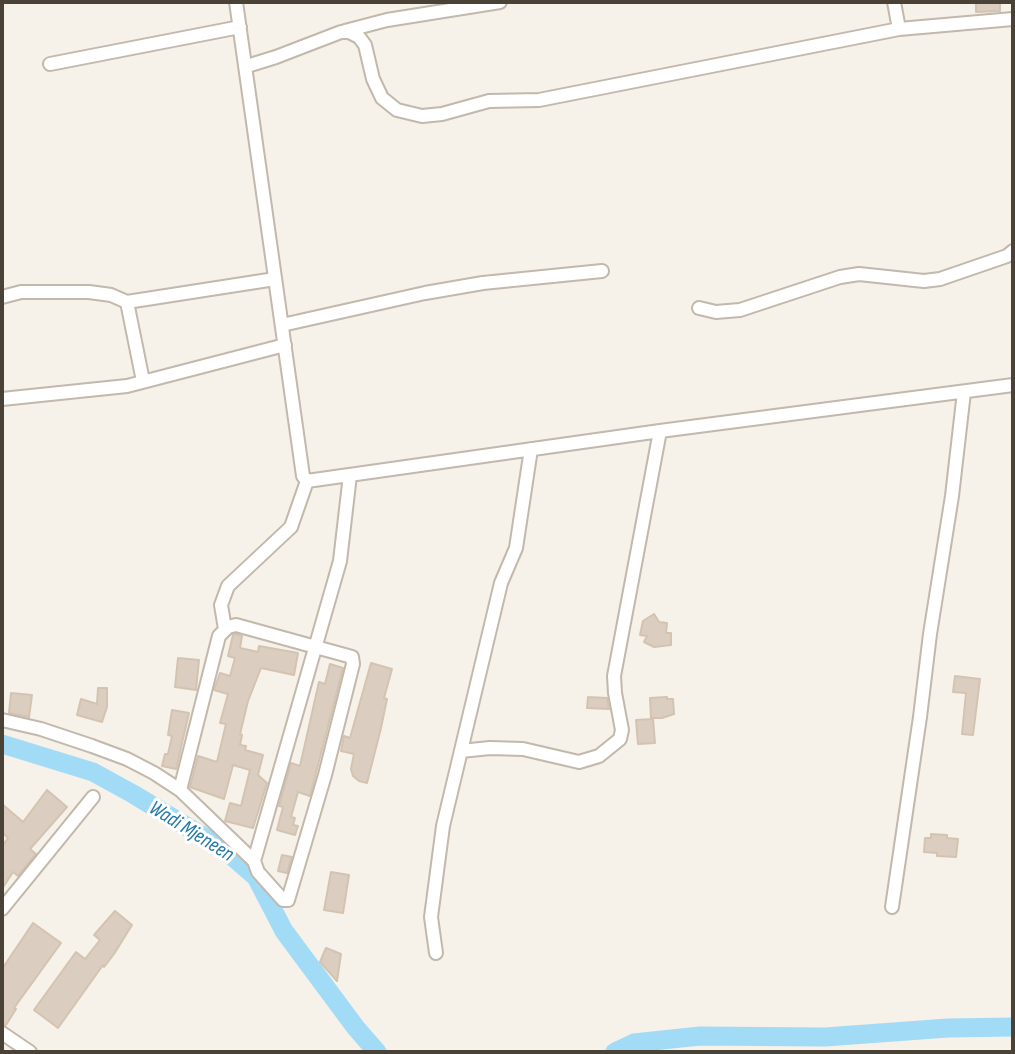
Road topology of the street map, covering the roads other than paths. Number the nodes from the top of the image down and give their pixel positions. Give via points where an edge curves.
1 (236, 2) edge
2 (500, 2) edge
3 (894, 2) edge
4 (1013, 19) edge
5 (240, 27) junction
6 (899, 29) junction
7 (341, 32) junction
8 (50, 64) dead end
9 (247, 66) junction
10 (1013, 251) edge
11 (602, 271) dead end
12 (275, 279) junction
13 (2, 297) edge
14 (127, 302) junction
15 (699, 308) dead end
16 (282, 325) junction
17 (285, 345) junction
18 (143, 382) junction
19 (1013, 386) edge
20 (964, 392) junction
21 (2, 399) edge
22 (660, 431) junction
23 (531, 449) junction
24 (350, 475) junction
25 (307, 481) junction
26 (225, 629) junction
27 (314, 648) junction
28 (2, 720) edge
29 (461, 751) junction
30 (180, 790) junction
31 (93, 797) dead end
32 (254, 861) junction
33 (892, 907) dead end
34 (2, 909) edge
35 (436, 953) dead end
36 (2, 1033) edge
37 (30, 1052) edge

1 - 5 street
2 - 7 street via 387,19
3 - 6 street
4 - 6 street
5 - 8 street
5 - 9 street
6 - 7 street via 539,100 484,101 422,117 387,103 378,93 362,40
7 - 9 street
9 - 12 street
10 - 15 street via 940,279 840,276 740,310
11 - 16 street via 483,283
12 - 14 street
12 - 16 street
13 - 14 street via 20,292 89,292
14 - 18 street
16 - 17 street
17 - 18 street
17 - 25 street
18 - 21 street
19 - 20 street
20 - 22 street
20 - 33 street
22 - 23 street
22 - 29 street via 614,676 620,739 599,756 579,762 523,749
23 - 24 street
23 - 29 street via 516,548 501,583
24 - 25 street
24 - 27 street via 340,561
25 - 26 street via 291,527 228,586 221,605
26 - 27 street via 236,625
26 - 30 street via 219,636
27 - 32 street
27 - 32 street via 352,657 353,664 288,900 258,872
28 - 30 street via 127,760
29 - 35 street via 443,826 431,917
30 - 32 street
31 - 34 street
36 - 37 street

